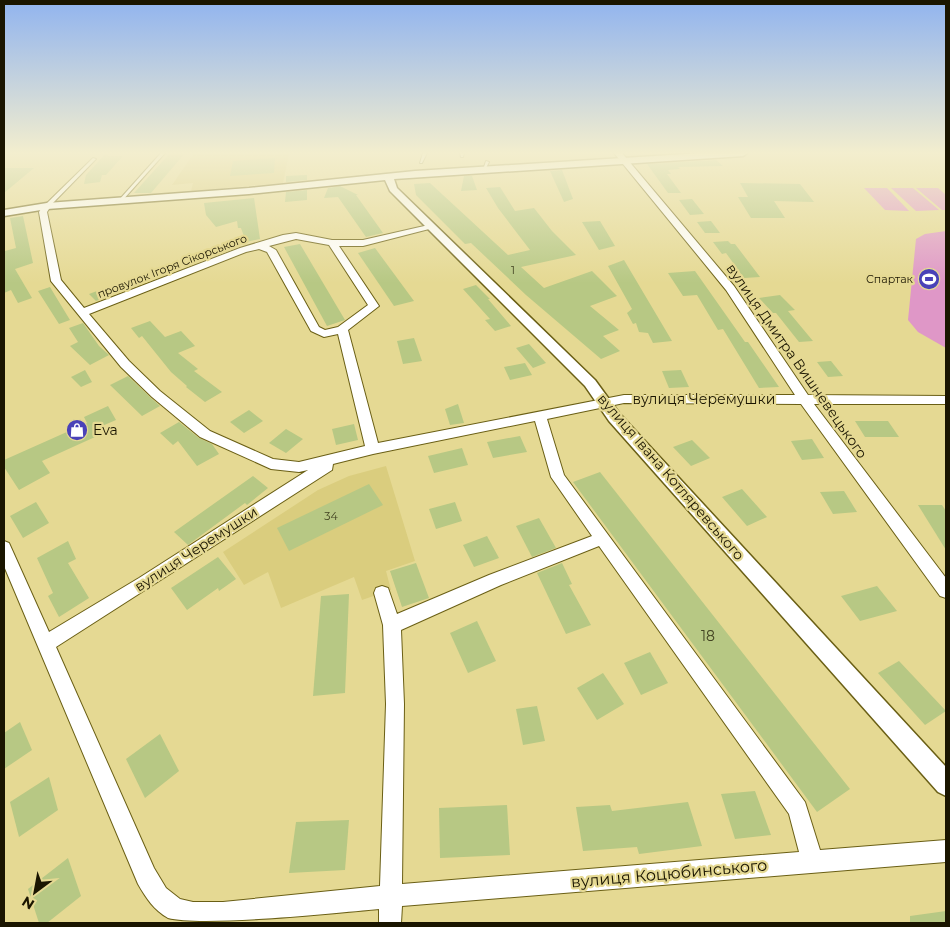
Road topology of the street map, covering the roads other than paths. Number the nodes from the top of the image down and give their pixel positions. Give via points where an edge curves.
1 (57, 196) edge
2 (124, 196) edge
3 (173, 196) edge
4 (400, 196) edge
5 (654, 196) edge
6 (120, 201) junction
7 (47, 206) junction
8 (4, 213) edge
9 (430, 226) junction
10 (332, 243) junction
11 (260, 246) junction
12 (81, 313) junction
13 (315, 329) joint
14 (342, 330) junction
15 (804, 400) junction
16 (946, 400) edge
17 (604, 403) junction
18 (540, 416) junction
19 (373, 448) junction
20 (348, 456) junction
21 (602, 538) junction
22 (4, 548) edge
23 (946, 591) edge
24 (382, 593) dead end
25 (392, 625) junction
26 (47, 643) junction
27 (946, 784) edge
28 (946, 851) edge
29 (813, 862) junction
30 (392, 896) junction
31 (390, 923) edge

1 - 7 lane
2 - 6 lane
3 - 6 street
4 - 9 street, вулиця Івана Котляревського
5 - 15 street, вулиця Дмитра Вишневецького via 730,288
6 - 7 street
7 - 8 street
7 - 12 street, вулиця Черемушки via 43,212 56,281
9 - 10 street via 362,243
9 - 17 street, вулиця Івана Котляревського via 590,384
10 - 11 street via 296,236
10 - 14 street via 374,306
11 - 12 street, провулок Ігоря Сікорського
11 - 13 street, провулок Ігоря Сікорського via 271,250
12 - 20 street, вулиця Черемушки via 125,364 205,434 281,466 306,466
13 - 14 street via 324,334
14 - 19 street
15 - 16 street, вулиця Черемушки
15 - 17 street, вулиця Черемушки via 624,399
15 - 23 street, вулиця Дмитра Вишневецького
17 - 18 street, вулиця Черемушки
17 - 27 street, вулиця Івана Котляревського
18 - 19 street, вулиця Черемушки
18 - 21 street via 558,477
19 - 20 street, вулиця Черемушки
20 - 26 street, вулиця Черемушки via 304,479
21 - 25 street
21 - 29 street via 798,809
22 - 26 street, вулиця Коцюбинського
24 - 25 street
25 - 30 street via 395,704
26 - 30 street, вулиця Коцюбинського via 146,876 158,896 175,909 223,913
28 - 29 street, вулиця Коцюбинського
29 - 30 street, вулиця Коцюбинського
30 - 31 street

